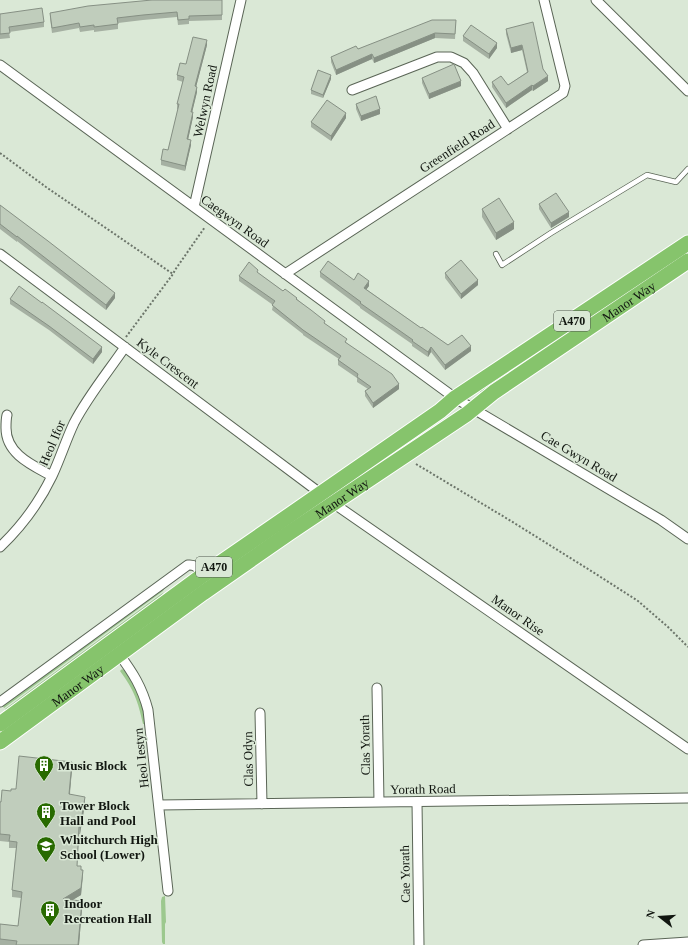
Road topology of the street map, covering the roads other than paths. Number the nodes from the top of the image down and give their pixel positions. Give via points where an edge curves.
1 (240, 0) edge
2 (544, 0) edge
3 (596, 0) edge
4 (0, 65) edge
5 (352, 90) dead end
6 (688, 91) edge
7 (508, 129) junction
8 (688, 169) edge
9 (194, 207) junction
10 (688, 243) edge
11 (0, 254) edge
12 (496, 254) dead end
13 (688, 261) edge
14 (285, 274) junction
15 (125, 343) junction
16 (455, 398) junction
17 (473, 409) junction
18 (6, 415) dead end
19 (52, 476) junction
20 (320, 493) junction
21 (334, 503) junction
22 (688, 539) edge
23 (0, 547) edge
24 (203, 575) junction
25 (119, 654) junction
26 (378, 688) dead end
27 (0, 702) edge
28 (260, 713) dead end
29 (0, 724) edge
30 (0, 742) edge
31 (688, 749) edge
32 (688, 798) edge
33 (379, 802) junction
34 (417, 802) junction
35 (262, 804) junction
36 (159, 806) junction
37 (168, 891) dead end
38 (688, 942) edge
39 (666, 944) edge
40 (419, 945) edge
41 (642, 945) edge

1 - 9 street, Welwyn Road
2 - 7 street, Greenfield Road via 565,89 563,93
3 - 6 street
4 - 9 street, Caegwyn Road
5 - 7 street via 437,57 451,57 464,63 473,73
7 - 14 street, Greenfield Road
8 - 12 lane via 676,182 647,176 502,265
9 - 14 street, Caegwyn Road
10 - 16 highway, Manor Way / A470
11 - 15 street, Kyle Crescent
13 - 17 highway, Manor Way / A470 via 494,392
14 - 16 street, Caegwyn Road
15 - 19 street, Heol Ifor via 81,411
15 - 20 street, Kyle Crescent
16 - 17 street, Cae Gwyn Road
16 - 20 highway, Manor Way / A470
17 - 21 highway, Manor Way / A470
17 - 22 street, Cae Gwyn Road via 661,520
18 - 19 street via 8,440 14,451
19 - 23 street, Heol Ifor via 33,509
20 - 24 highway, Manor Way / A470
21 - 25 highway, Manor Way / A470
21 - 31 street, Manor Rise
24 - 27 street via 196,567 188,565
24 - 29 highway, Manor Way / A470
25 - 30 highway, Manor Way / A470
25 - 36 street, Heol Iestyn via 136,679 148,710
26 - 33 street, Clas Yorath
28 - 35 street, Clas Odyn
32 - 34 street, Yorath Road
33 - 34 street, Yorath Road
33 - 35 street, Yorath Road
34 - 40 street, Cae Yorath
35 - 36 street, Yorath Road
36 - 37 street, Heol Iestyn
38 - 39 street
39 - 41 street

